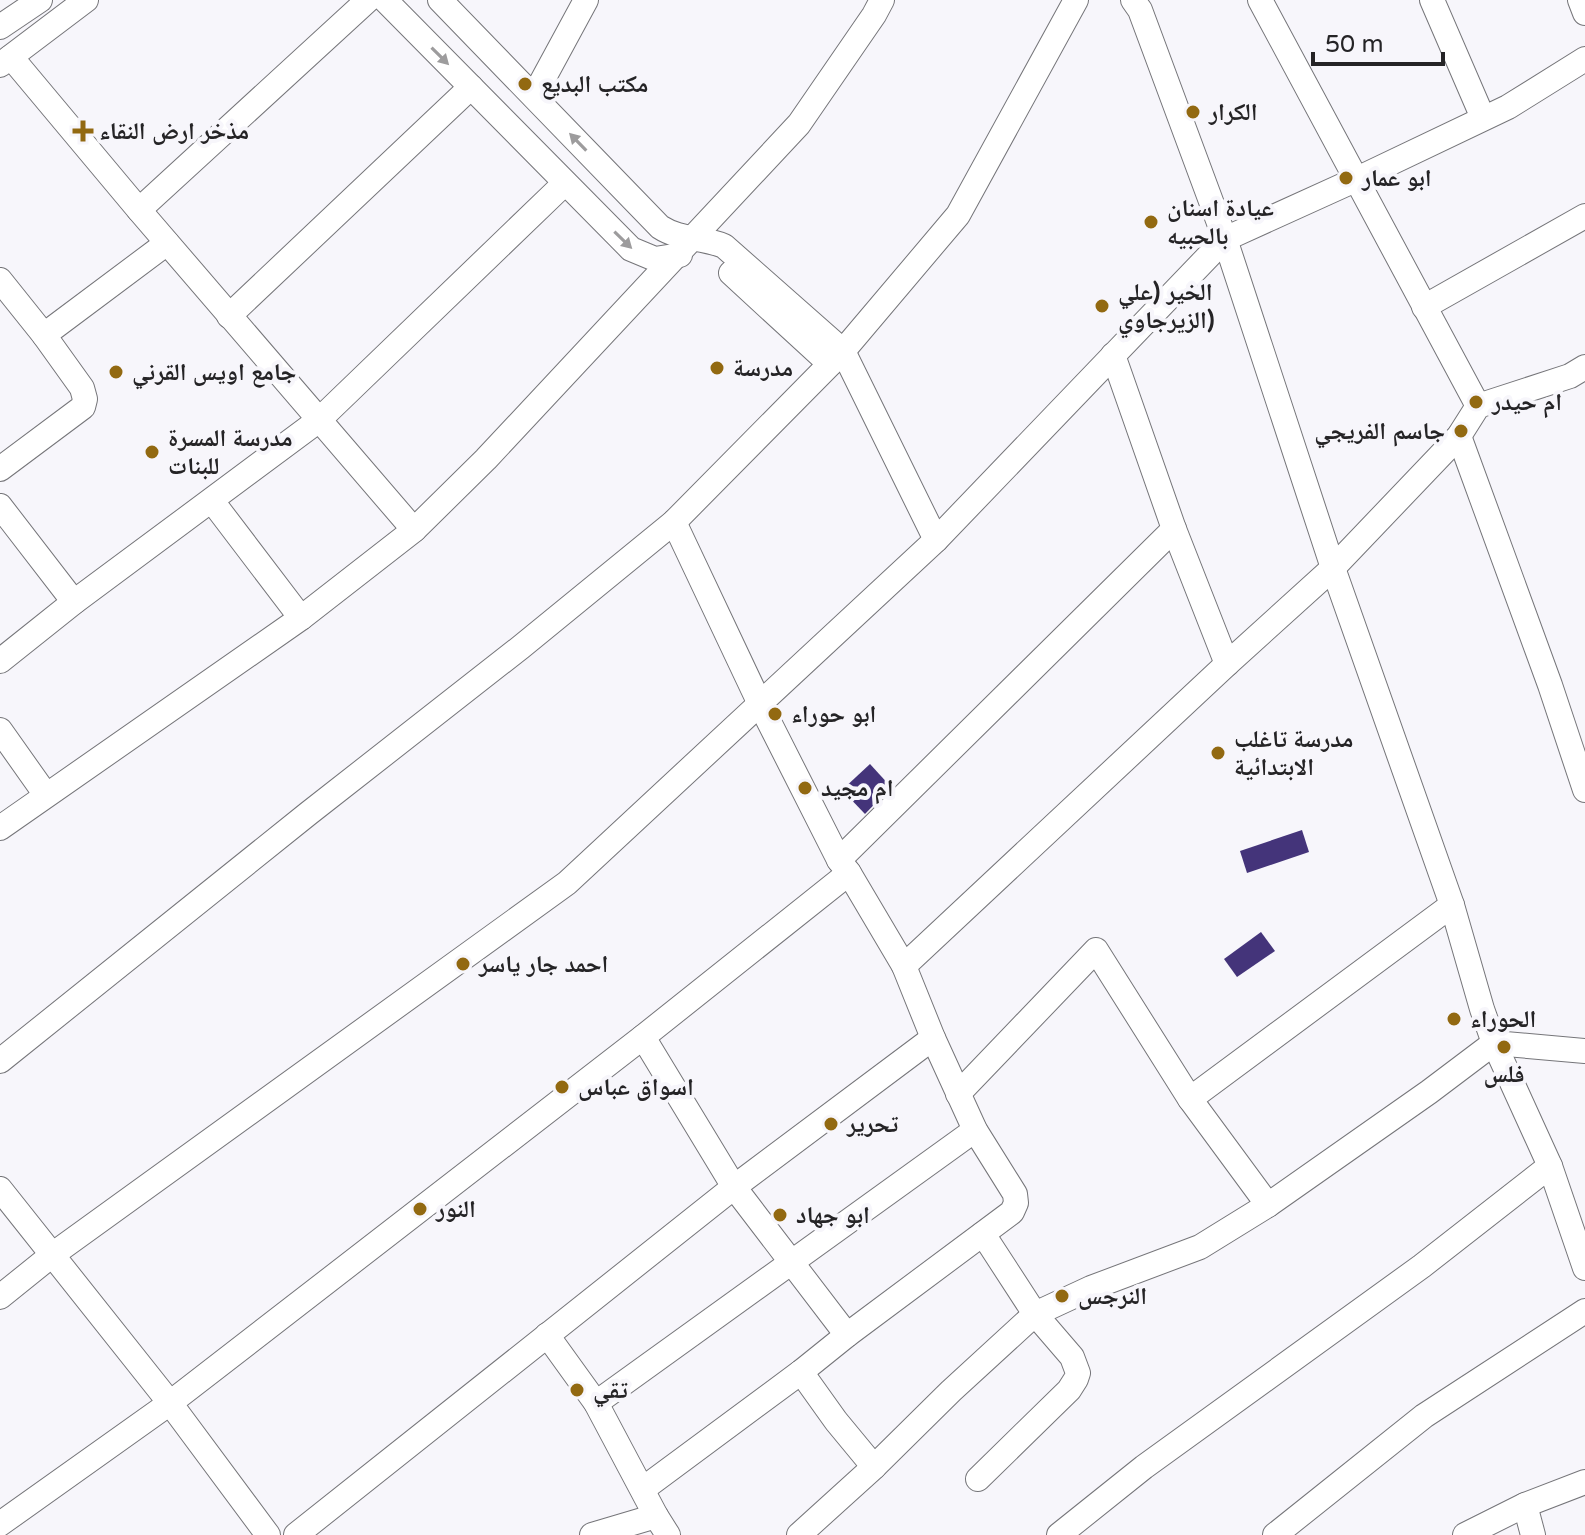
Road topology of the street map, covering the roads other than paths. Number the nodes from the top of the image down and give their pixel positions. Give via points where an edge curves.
1 (40, 0) edge
2 (86, 0) edge
3 (368, 0) edge
4 (385, 0) edge
5 (440, 0) edge
6 (586, 0) edge
7 (882, 0) edge
8 (1076, 0) edge
9 (1133, 0) edge
10 (1260, 0) edge
11 (1432, 0) edge
12 (0, 27) edge
13 (5, 61) edge
14 (1582, 70) edge
15 (471, 87) junction
16 (534, 96) junction
17 (1483, 118) junction
18 (1355, 180) junction
19 (565, 183) junction
20 (139, 210) junction
21 (1585, 216) edge
22 (692, 238) junction
23 (1225, 239) junction
24 (167, 243) junction
25 (675, 256) junction
26 (0, 280) edge
27 (1424, 307) junction
28 (229, 316) junction
29 (44, 335) junction
30 (1113, 355) junction
31 (836, 358) junction
32 (1584, 371) edge
33 (1478, 406) junction
34 (319, 420) junction
35 (1459, 436) junction
36 (0, 469) edge
37 (212, 501) junction
38 (0, 506) edge
39 (674, 522) junction
40 (1174, 529) junction
41 (414, 530) junction
42 (936, 540) junction
43 (1333, 568) junction
44 (74, 602) junction
45 (301, 618) junction
46 (0, 661) edge
47 (1227, 664) junction
48 (760, 704) junction
49 (0, 730) edge
50 (1585, 790) edge
51 (46, 795) junction
52 (0, 828) edge
53 (844, 866) junction
54 (1452, 905) junction
55 (904, 966) junction
56 (643, 1037) junction
57 (933, 1038) junction
58 (1494, 1043) junction
59 (1585, 1051) edge
60 (0, 1061) edge
61 (958, 1094) junction
62 (1190, 1099) junction
63 (975, 1130) junction
64 (1550, 1166) junction
65 (734, 1187) junction
66 (0, 1189) edge
67 (1268, 1205) junction
68 (983, 1234) junction
69 (52, 1255) junction
70 (792, 1262) junction
71 (1585, 1268) edge
72 (0, 1297) edge
73 (1585, 1311) edge
74 (1035, 1314) junction
75 (547, 1335) junction
76 (847, 1335) junction
77 (801, 1372) junction
78 (170, 1403) junction
79 (596, 1403) junction
80 (874, 1467) junction
81 (978, 1479) dead end
82 (1585, 1482) edge
83 (643, 1489) junction
84 (1525, 1505) junction
85 (0, 1524) edge
86 (662, 1525) edge
87 (268, 1535) edge
88 (296, 1535) edge
89 (592, 1535) edge
90 (799, 1535) edge
91 (1059, 1535) edge
92 (1275, 1535) edge
93 (1465, 1535) edge
94 (1533, 1535) edge

1 - 12 street
2 - 13 street
3 - 20 street
4 -> 15 street
5 - 16 street
6 - 16 street
7 - 22 street via 799,124
8 - 31 street via 958,215
9 - 23 street
10 - 18 street
11 - 17 street
13 - 20 street
14 - 17 street
15 - 19 street
15 - 28 street
22 -> 16 street via 660,227
17 - 18 street
18 - 23 street
18 - 27 street
19 -> 25 street via 631,249 655,259
19 - 34 street
20 - 24 street
21 - 27 street
22 - 25 street
22 - 31 street via 733,253
23 - 30 street
23 - 43 street
24 - 28 street
24 - 29 street
25 - 31 street via 694,254 721,264
25 - 41 street
26 - 29 street
27 - 33 street
28 - 34 street
29 - 36 street via 82,388 83,407
30 - 40 street
30 - 42 street
31 - 39 street
31 - 42 street
32 - 33 street
33 - 35 street
34 - 37 street
34 - 41 street
35 - 43 street
35 - 50 street
37 - 44 street
37 - 45 street
38 - 44 street
39 - 48 street
39 - 60 street
40 - 47 street
40 - 53 street
41 - 45 street
42 - 48 street
43 - 47 street
43 - 54 street
44 - 46 street
45 - 51 street
47 - 55 street
48 - 53 street
48 - 69 street via 567,883
49 - 51 street
51 - 52 street
53 - 55 street
53 - 56 street
54 - 58 street
54 - 62 street
55 - 57 street
56 - 65 street
56 - 78 street
57 - 61 street
57 - 65 street
58 - 59 street
58 - 64 street
58 - 67 street
61 - 62 street via 1096,950
61 - 63 street
62 - 67 street
63 - 68 street via 1016,1203
63 - 70 street
64 - 71 street
64 - 91 street
65 - 70 street
65 - 75 street
66 - 69 street
67 - 74 street via 1200,1247
68 - 74 street
68 - 76 street
69 - 72 street
69 - 78 street
70 - 76 street
70 - 79 street
73 - 92 street via 1424,1416
74 - 80 street
74 - 81 street via 1072,1357 1076,1379
75 - 79 street
75 - 88 street
76 - 77 street
77 - 80 street
77 - 83 street
78 - 85 street
78 - 87 street
79 - 83 street
80 - 90 street
82 - 84 street
83 - 86 street
84 - 93 street
84 - 94 street
86 - 89 street

